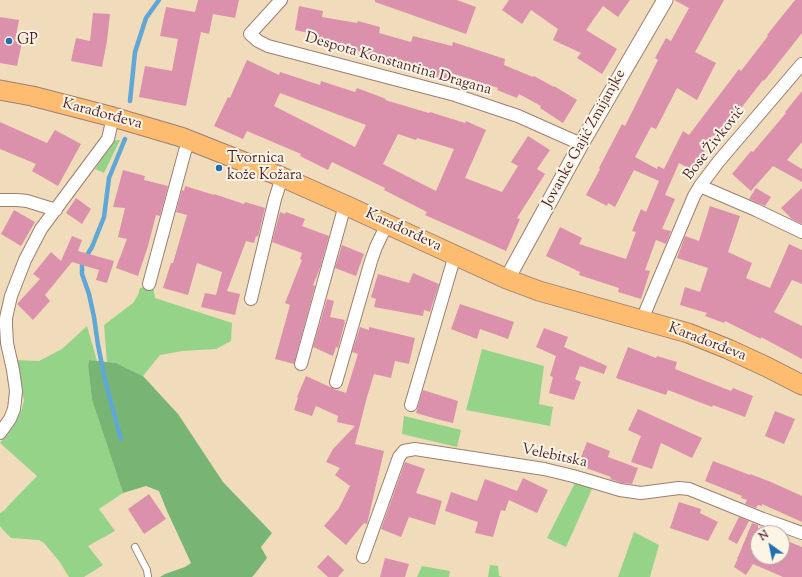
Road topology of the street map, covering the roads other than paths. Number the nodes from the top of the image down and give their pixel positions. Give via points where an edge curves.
1 (281, 0) edge
2 (665, 0) edge
3 (802, 64) edge
4 (0, 90) edge
5 (113, 117) junction
6 (190, 140) junction
7 (581, 144) junction
8 (282, 177) junction
9 (700, 186) junction
10 (0, 200) edge
11 (345, 205) junction
12 (56, 210) junction
13 (387, 224) junction
14 (802, 232) edge
15 (455, 255) junction
16 (507, 279) junction
17 (149, 284) dead end
18 (250, 299) dead end
19 (644, 320) junction
20 (301, 364) dead end
21 (336, 382) dead end
22 (802, 385) edge
23 (411, 404) dead end
24 (0, 433) edge
25 (802, 533) edge
26 (135, 547) dead end
27 (363, 557) dead end
28 (148, 577) edge

1 - 7 street, Despota Konstantina Dragana via 250,34 268,46 454,95 518,116
2 - 7 street, Jovanke Gajić Zmijanjke
3 - 9 street, Bose Živković via 719,160
4 - 5 main road, Karađorđeva
5 - 6 main road, Karađorđeva
5 - 12 street via 108,139
6 - 8 main road, Karađorđeva
6 - 17 street
7 - 16 street, Jovanke Gajić Zmijanjke
8 - 11 main road, Karađorđeva
8 - 18 street
9 - 14 street
9 - 19 street, Bose Živković via 646,310
10 - 12 street via 27,201
11 - 13 main road, Karađorđeva
11 - 20 street
12 - 24 street via 41,229 11,296 6,326 16,401 10,419
13 - 15 main road, Karađorđeva
13 - 21 street via 371,261
15 - 16 main road, Karađorđeva
15 - 23 street
16 - 19 main road, Karađorđeva via 539,291
19 - 22 main road, Karađorđeva via 728,349
25 - 27 street, Velebitska via 689,489 641,493 620,490 544,469 415,449 404,451 399,457
26 - 28 lane

